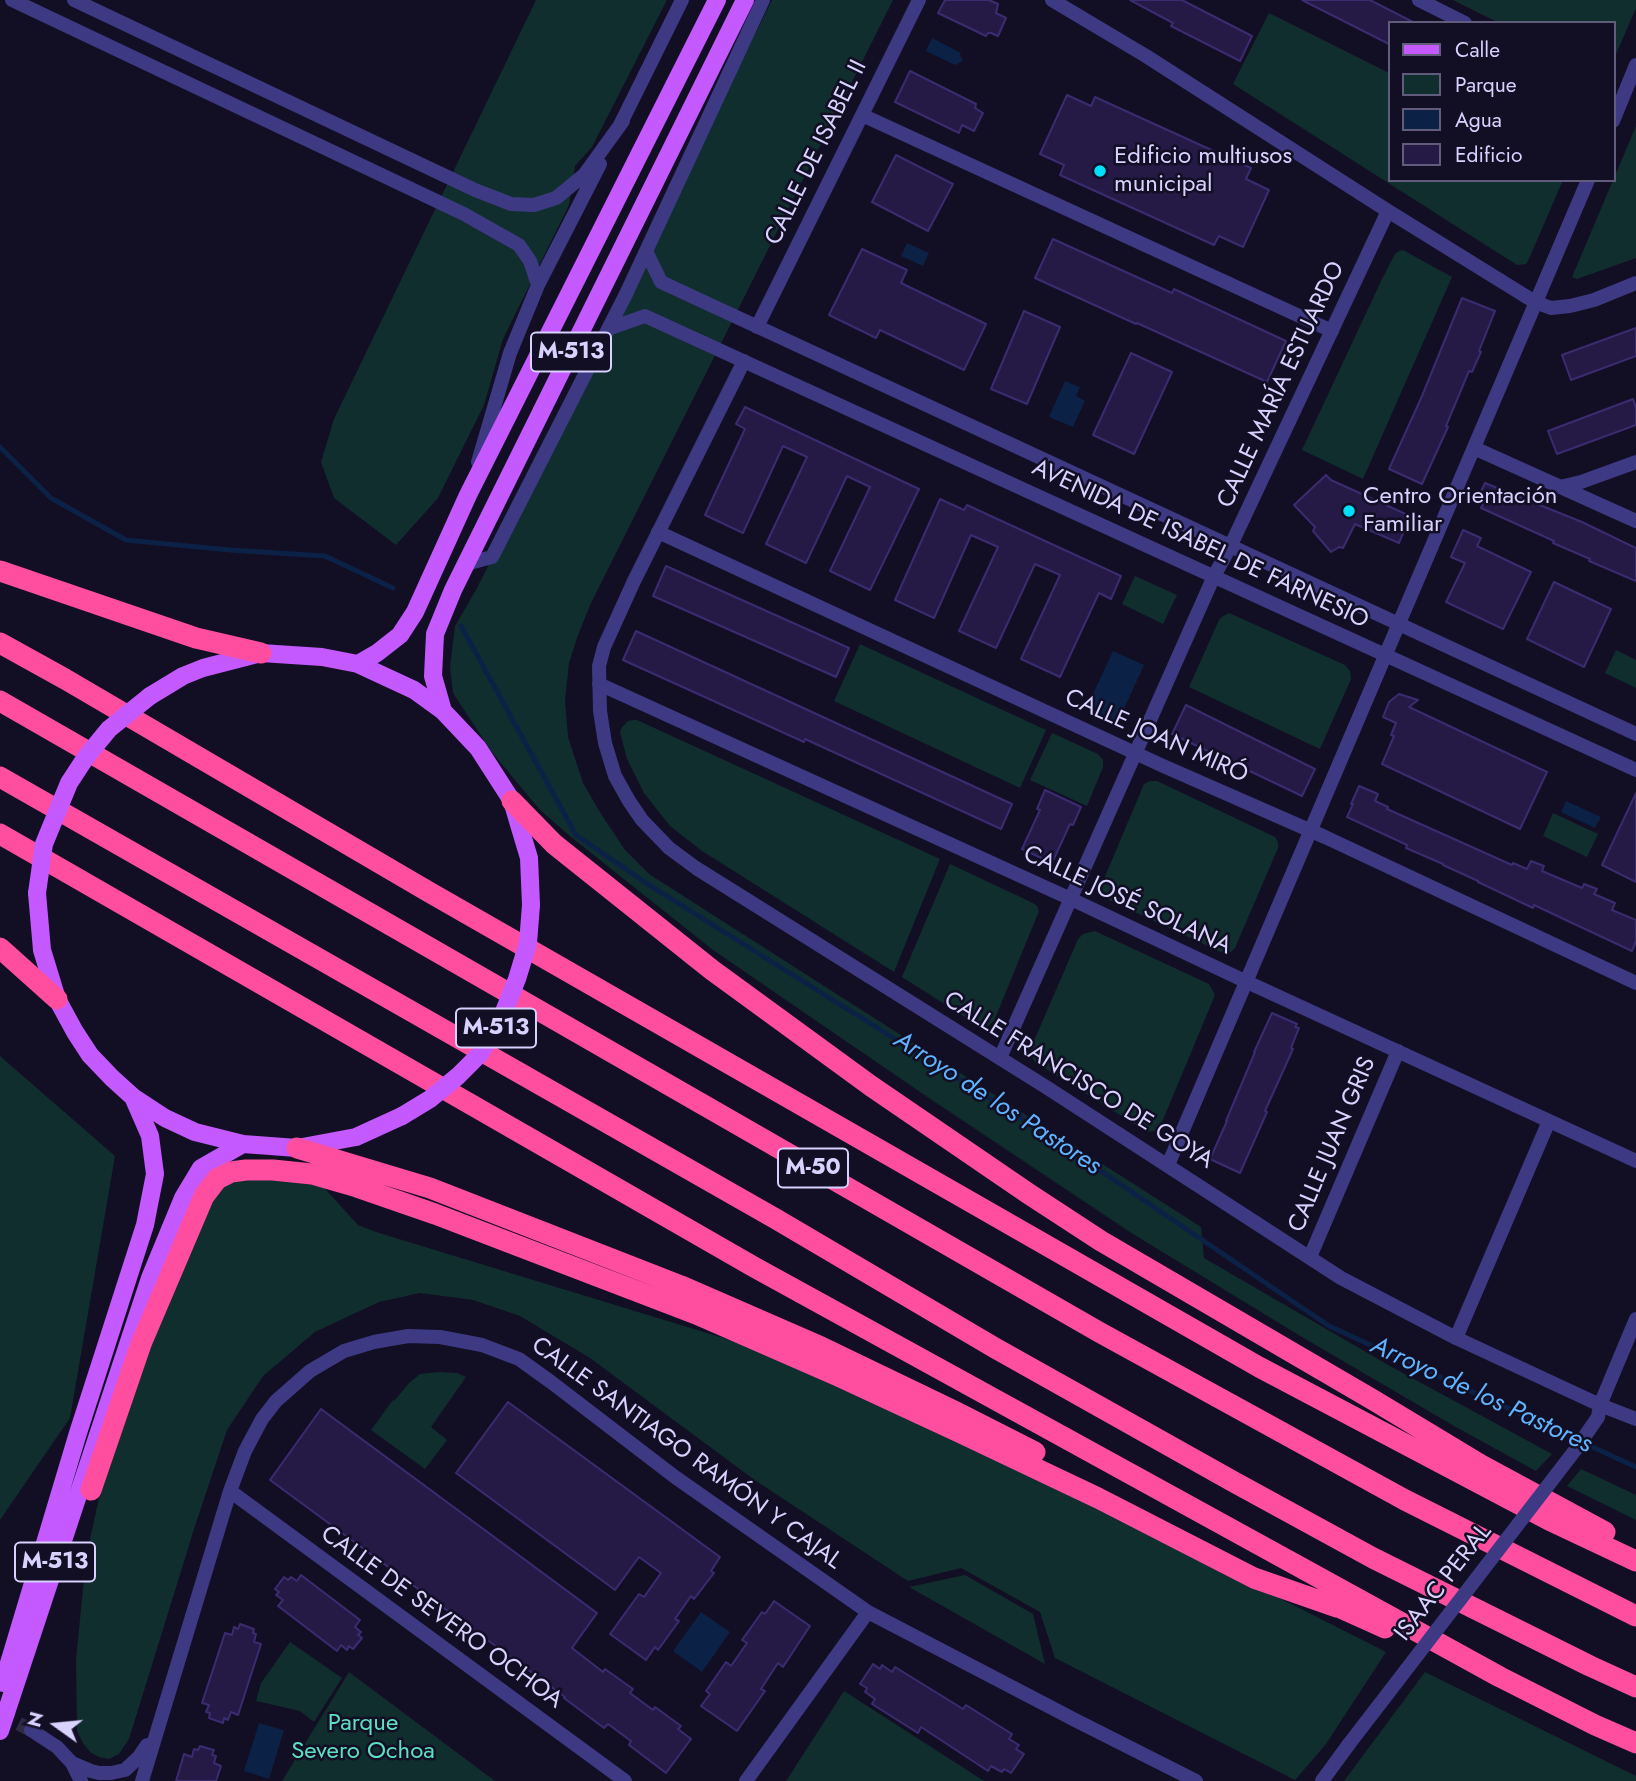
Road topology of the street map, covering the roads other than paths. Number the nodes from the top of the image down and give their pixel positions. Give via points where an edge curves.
1 (12, 0) edge
2 (74, 0) edge
3 (682, 0) edge
4 (717, 0) edge
5 (745, 0) edge
6 (763, 0) edge
7 (919, 0) edge
8 (1052, 0) edge
9 (1419, 0) edge
10 (1461, 21) edge
11 (1636, 65) edge
12 (1618, 99) edge
13 (862, 115) junction
14 (623, 121) junction
15 (1587, 182) edge
16 (1388, 211) junction
17 (646, 251) junction
18 (1636, 283) edge
19 (538, 285) junction
20 (1535, 302) junction
21 (757, 327) junction
22 (608, 330) junction
23 (1332, 331) junction
24 (744, 361) junction
25 (1474, 448) junction
26 (1636, 462) edge
27 (1560, 487) junction
28 (468, 495) junction
29 (1636, 521) edge
30 (658, 532) junction
31 (1230, 547) junction
32 (466, 564) junction
33 (0, 570) edge
34 (1214, 576) junction
35 (1399, 624) junction
36 (0, 643) edge
37 (261, 653) junction
38 (1385, 655) junction
39 (358, 664) junction
40 (599, 684) junction
41 (0, 701) edge
42 (443, 711) junction
43 (1636, 734) edge
44 (1136, 753) junction
45 (1636, 771) edge
46 (0, 776) edge
47 (512, 801) junction
48 (1312, 831) junction
49 (0, 834) edge
50 (1071, 899) junction
51 (0, 948) edge
52 (1247, 982) junction
53 (1636, 983) edge
54 (57, 999) junction
55 (1398, 1051) junction
56 (1000, 1058) junction
57 (134, 1097) junction
58 (1549, 1121) junction
59 (243, 1144) junction
60 (297, 1148) junction
61 (1636, 1161) edge
62 (1168, 1165) junction
63 (1310, 1257) junction
64 (1636, 1319) edge
65 (1456, 1338) junction
66 (1600, 1405) junction
67 (1636, 1419) edge
68 (91, 1490) dead end
69 (230, 1491) junction
70 (1636, 1546) edge
71 (1636, 1561) edge
72 (1336, 1607) junction
73 (868, 1612) junction
74 (1636, 1616) edge
75 (1500, 1677) junction
76 (1636, 1687) edge
77 (0, 1694) edge
78 (30, 1730) tunnel mouth
79 (157, 1730) junction
80 (0, 1731) edge
81 (1636, 1743) edge
82 (72, 1763) junction
83 (71, 1781) edge
84 (81, 1781) edge
85 (142, 1781) edge
86 (625, 1781) edge
87 (746, 1781) edge
88 (1196, 1781) edge
89 (1321, 1781) edge

1 - 19 street via 494,230 519,245
2 - 14 street via 510,204 534,205 556,198 584,175
3 - 14 street
4 - 28 main road, M-513
5 - 32 main road, M-513
6 - 17 street
7 - 13 street, CALLE DE ISABEL II
8 - 16 street
9 - 10 street
11 - 12 street
13 - 21 street, CALLE DE ISABEL II
13 - 23 street
14 - 19 street
15 - 20 street
16 - 20 street
16 - 23 street, CALLE MARÍA ESTUARDO
17 - 21 street, AVENIDA DE ISABEL DE FARNESIO via 661,282
17 - 22 street
18 - 20 street via 1570,306 1551,308
19 - 28 street via 510,353
20 - 25 street
21 - 31 street, AVENIDA DE ISABEL DE FARNESIO
22 - 24 street, AVENIDA DE ISABEL DE FARNESIO via 645,316
22 - 32 street via 492,557
23 - 31 street, CALLE MARÍA ESTUARDO
24 - 30 street
24 - 34 street, AVENIDA DE ISABEL DE FARNESIO
25 - 27 street
25 - 35 street
26 - 27 street
27 - 29 street
28 - 39 main road, M-513 via 415,612 400,635
30 - 40 street via 604,647
30 - 44 street, CALLE JOAN MIRÓ
31 - 34 street, CALLE MARÍA ESTUARDO
31 - 35 street, AVENIDA DE ISABEL DE FARNESIO
32 - 42 main road, M-513 via 435,634 433,676
33 - 37 highway via 196,638
34 - 38 street, AVENIDA DE ISABEL DE FARNESIO
34 - 44 street, CALLE MARÍA ESTUARDO
35 - 38 street
35 - 43 street, AVENIDA DE ISABEL DE FARNESIO
36 - 71 highway via 1259,1367 1457,1473
37 - 39 main road, M-513
37 - 54 main road, M-513, bridge via 203,668 150,696 109,729 69,783 44,844 37,893 42,950
38 - 45 street, AVENIDA DE ISABEL DE FARNESIO
38 - 48 street
39 - 42 main road, M-513 via 414,690
40 - 50 street, CALLE JOSÉ SOLANA
40 - 56 street, CALLE FRANCISCO DE GOYA via 605,743 615,776 642,820 669,848
41 - 74 highway, M-50 via 1099,1332 1405,1500
42 - 47 main road, M-513 via 478,748
44 - 48 street, CALLE JOAN MIRÓ
44 - 50 street, CALLE MARÍA ESTUARDO
46 - 76 highway, M-50 via 1234,1482 1373,1558
47 - 60 main road, M-513, bridge via 529,858 531,905 528,943 502,1019 479,1055 458,1076 402,1116 356,1137
47 - 70 highway via 554,844 712,970 1029,1195 1481,1465
48 - 52 street
48 - 53 street, CALLE JOAN MIRÓ
49 - 75 highway via 754,1267
50 - 52 street, CALLE JOSÉ SOLANA
50 - 56 street, CALLE MARÍA ESTUARDO
51 - 54 highway
52 - 55 street, CALLE JOSÉ SOLANA
52 - 62 street
54 - 57 main road, M-513 via 90,1055
55 - 58 street, CALLE JOSÉ SOLANA
55 - 63 street, CALLE JUAN GRIS
56 - 62 street, CALLE FRANCISCO DE GOYA
57 - 59 main road, M-513 via 195,1132
57 - 77 main road, M-513 via 150,1136 155,1174 145,1225
58 - 61 street, CALLE JOSÉ SOLANA
58 - 65 street
59 - 60 main road, M-513
59 - 80 main road, M-513 via 201,1168 183,1198 150,1278
60 - 72 highway via 430,1188 681,1286 821,1347
62 - 63 street, CALLE FRANCISCO DE GOYA
63 - 65 street, CALLE FRANCISCO DE GOYA
64 - 66 street, ISAAC PERAL
65 - 66 street, CALLE FRANCISCO DE GOYA
66 - 67 street, CALLE FRANCISCO DE GOYA
66 - 89 street, ISAAC PERAL, bridge via 1598,1417 1576,1449
68 - 72 highway via 141,1344 204,1196 217,1179 231,1172 273,1170 313,1174 357,1187 696,1314 959,1432 1254,1578
69 - 73 street, CALLE SANTIAGO RAMÓN Y CAJAL via 262,1419 310,1371 344,1351 408,1336 472,1343 519,1359 675,1477
69 - 79 street, CALLE SANTIAGO RAMÓN Y CAJAL
69 - 86 street, CALLE DE SEVERO OCHOA
72 - 75 highway
73 - 87 street
73 - 88 street, CALLE SANTIAGO RAMÓN Y CAJAL
75 - 81 highway
78 - 82 street
79 - 82 street via 125,1770 99,1773
79 - 85 street, CALLE SANTIAGO RAMÓN Y CAJAL
82 - 83 street
82 - 84 street

